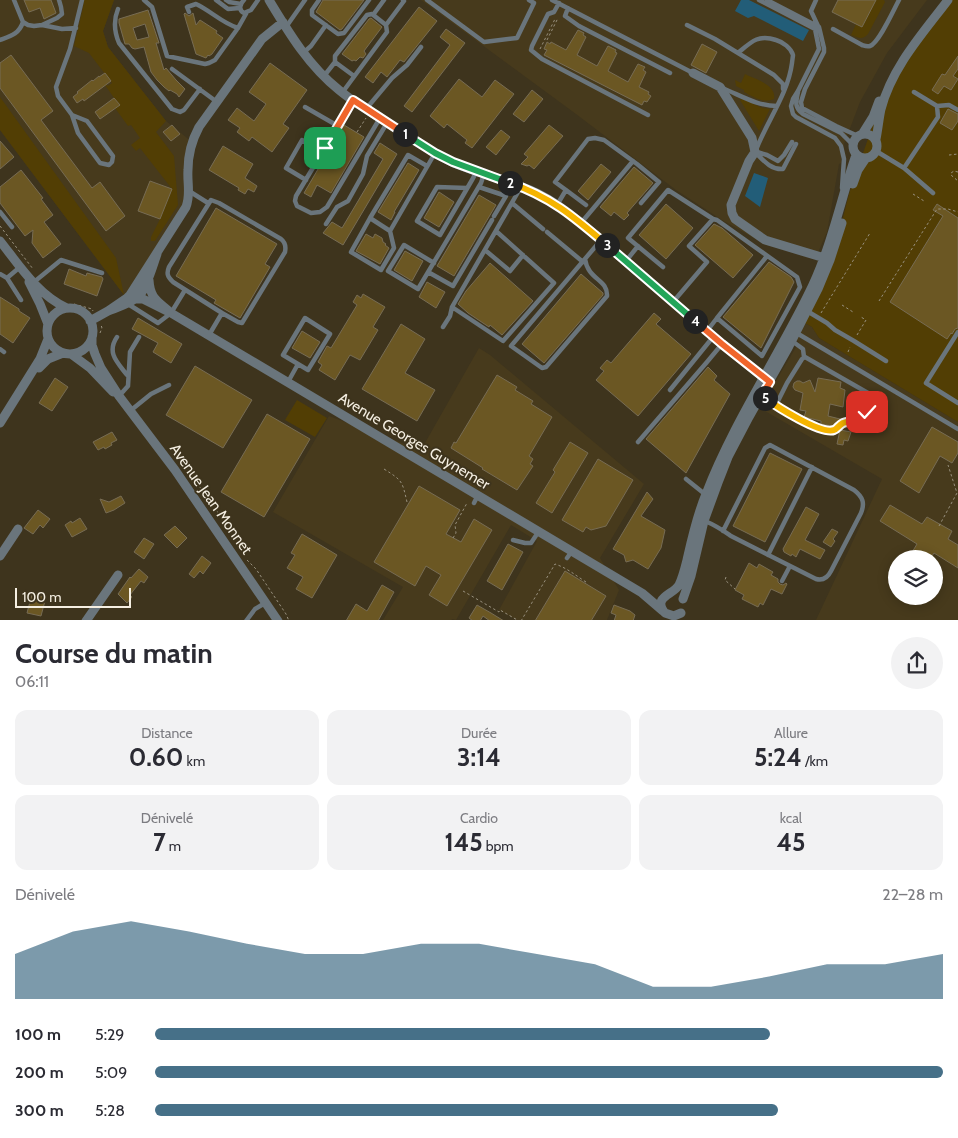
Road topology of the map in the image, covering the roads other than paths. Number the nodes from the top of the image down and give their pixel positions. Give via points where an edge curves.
1 (14, 0) edge
2 (59, 0) edge
3 (82, 0) edge
4 (144, 0) edge
5 (216, 0) edge
6 (226, 0) edge
7 (258, 0) edge
8 (269, 0) edge
9 (305, 0) edge
10 (319, 0) edge
11 (369, 0) edge
12 (384, 0) edge
13 (403, 0) edge
14 (427, 0) edge
15 (529, 0) edge
16 (552, 0) edge
17 (759, 0) edge
18 (768, 0) edge
19 (816, 0) edge
20 (899, 0) edge
21 (942, 0) edge
22 (948, 0) edge
23 (242, 4) edge
24 (563, 6) junction
25 (118, 9) dead end
26 (189, 12) dead end
27 (247, 12) junction
28 (373, 15) junction
29 (23, 22) junction
30 (42, 25) junction
31 (284, 25) junction
32 (326, 25) junction
33 (386, 25) junction
34 (687, 25) dead end
35 (819, 27) junction
36 (76, 28) junction
37 (238, 28) junction
38 (833, 29) dead end
39 (0, 40) edge
40 (421, 47) dead end
41 (303, 53) junction
42 (738, 53) junction
43 (335, 62) junction
44 (172, 69) dead end
45 (670, 73) dead end
46 (694, 73) joint
47 (324, 76) junction
48 (354, 76) junction
49 (720, 87) junction
50 (200, 89) junction
51 (798, 91) junction
52 (342, 92) junction
53 (914, 92) dead end
54 (783, 93) junction
55 (353, 100) junction
56 (217, 102) junction
57 (777, 106) junction
58 (937, 106) junction
59 (305, 107) dead end
60 (368, 110) junction
61 (958, 110) edge
62 (72, 115) junction
63 (648, 115) dead end
64 (383, 120) junction
65 (338, 126) junction
66 (861, 134) junction
67 (876, 139) junction
68 (853, 145) junction
69 (876, 151) junction
70 (322, 152) junction
71 (755, 152) junction
72 (435, 153) junction
73 (856, 155) junction
74 (866, 158) junction
75 (633, 161) junction
76 (427, 166) junction
77 (904, 168) junction
78 (480, 172) junction
79 (306, 180) junction
80 (479, 187) junction
81 (522, 187) junction
82 (467, 188) junction
83 (566, 190) junction
84 (189, 191) junction
85 (933, 193) dead end
86 (208, 203) junction
87 (512, 203) junction
88 (641, 204) dead end
89 (841, 204) junction
90 (557, 205) junction
91 (586, 205) dead end
92 (0, 212) edge
93 (5, 218) junction
94 (370, 218) junction
95 (713, 219) junction
96 (581, 222) junction
97 (0, 223) edge
98 (326, 224) dead end
99 (12, 227) dead end
100 (390, 231) junction
101 (496, 231) junction
102 (602, 240) junction
103 (0, 241) edge
104 (638, 246) junction
105 (485, 250) junction
106 (523, 255) junction
107 (767, 256) junction
108 (827, 259) junction
109 (584, 261) junction
110 (626, 261) junction
111 (434, 263) junction
112 (662, 267) dead end
113 (22, 268) junction
114 (428, 272) junction
115 (102, 273) dead end
116 (0, 274) edge
117 (146, 276) junction
118 (7, 278) junction
119 (34, 282) junction
120 (185, 290) junction
121 (136, 296) junction
122 (152, 296) junction
123 (22, 300) dead end
124 (673, 302) junction
125 (452, 307) junction
126 (68, 308) junction
127 (807, 311) junction
128 (171, 313) junction
129 (222, 313) junction
130 (717, 318) junction
131 (93, 319) junction
132 (48, 324) junction
133 (444, 327) dead end
134 (958, 332) edge
135 (710, 334) junction
136 (793, 334) junction
137 (209, 335) junction
138 (96, 336) junction
139 (117, 337) dead end
140 (139, 337) dead end
141 (48, 340) junction
142 (722, 344) junction
143 (67, 354) junction
144 (804, 357) junction
145 (886, 361) dead end
146 (298, 364) junction
147 (128, 376) junction
148 (766, 379) junction
149 (288, 382) junction
150 (169, 385) dead end
151 (22, 390) junction
152 (670, 390) dead end
153 (119, 396) junction
154 (761, 396) junction
155 (958, 403) edge
156 (776, 405) junction
157 (130, 411) junction
158 (0, 423) edge
159 (958, 429) edge
160 (638, 442) dead end
161 (812, 467) junction
162 (686, 479) dead end
163 (708, 496) junction
164 (704, 521) junction
165 (18, 529) dead end
166 (723, 530) junction
167 (539, 531) junction
168 (513, 540) dead end
169 (768, 555) junction
170 (0, 556) edge
171 (790, 566) junction
172 (118, 574) dead end
173 (782, 581) dead end
174 (642, 593) junction
175 (668, 594) junction
176 (683, 598) junction
177 (265, 602) junction
178 (673, 616) edge
179 (86, 620) edge
180 (246, 620) edge
181 (278, 620) edge

1 - 29 lane
2 - 30 lane via 62,14
3 - 36 lane
4 - 37 lane via 152,7 167,56 209,63 215,60
5 - 23 lane via 233,10
6 - 23 lane
7 - 27 lane
8 - 31 street
9 - 31 lane
10 - 32 lane via 312,15
11 - 32 lane via 344,33 338,34
12 - 28 lane
13 - 33 lane
14 - 15 lane via 484,42 517,38 534,3
16 - 24 lane
17 - 51 lane via 815,29 819,49
18 - 35 lane
19 - 35 lane via 811,11
20 - 38 lane via 879,38 871,46 862,45
21 - 66 street via 896,63
22 - 67 street via 893,78 882,108
23 - 27 lane via 243,12
24 - 45 lane via 565,16 579,26
24 - 46 lane
24 - 63 lane via 548,14 531,50 542,59
25 - 50 lane via 114,25 119,43 172,109 184,110
26 - 37 lane via 187,7 196,4
27 - 37 lane
28 - 33 lane
28 - 43 lane via 366,16 335,56
29 - 30 lane via 30,26
29 - 39 lane via 16,33
30 - 36 lane
31 - 41 street
31 - 56 street via 262,39
32 - 41 lane
33 - 48 lane via 387,32
34 - 42 lane
35 - 66 lane via 824,52 805,89 800,102 802,108 843,129
36 - 62 lane via 56,87 58,96
40 - 60 lane
41 - 47 street
42 - 54 lane via 774,75 783,84
42 - 54 lane via 752,40 768,38 788,47 793,56
43 - 47 lane
43 - 48 lane
44 - 50 lane
46 - 49 street
47 - 52 street
48 - 52 lane
49 - 57 lane via 766,106
49 - 71 street via 752,138
50 - 56 lane
51 - 68 lane via 798,111 841,133
51 - 89 lane via 791,106 793,114 835,138 841,146 844,159
52 - 55 street
53 - 58 lane
54 - 57 lane
55 - 60 street
55 - 65 lane
56 - 84 street via 192,142 188,159
57 - 71 lane
58 - 61 lane via 949,105
58 - 77 lane via 938,117
59 - 65 lane
60 - 64 street
62 - 62 lane via 78,134 100,163 109,165 114,156 87,121
64 - 72 street
64 - 79 lane via 327,207 320,212 311,213 296,204 296,196
64 - 98 lane via 367,156 364,174 348,201 337,207
65 - 70 lane
66 - 67 street
66 - 68 street
67 - 69 street
68 - 73 street
69 - 74 street
69 - 77 lane
70 - 79 lane
70 - 79 lane via 302,140 286,168
71 - 71 lane via 778,161 794,143 783,169 764,162
71 - 108 street via 731,205 735,219 764,240
72 - 76 lane
72 - 78 street
73 - 74 street
73 - 89 street
74 - 108 street via 854,179
75 - 83 lane via 604,140 588,139 555,182
75 - 88 lane via 659,182
75 - 96 lane
76 - 94 lane via 408,155
76 - 100 lane
77 - 85 lane
78 - 80 lane
78 - 81 street
78 - 82 lane
80 - 111 lane
80 - 114 lane via 506,196 453,286
81 - 87 lane
81 - 90 street
82 - 82 lane via 440,235 417,221 437,187
83 - 90 lane
83 - 91 lane
84 - 86 lane
84 - 117 street via 186,206
86 - 120 lane via 167,272 168,278
86 - 129 lane via 213,200 220,203 280,239 285,246 285,252 242,322
87 - 101 lane
87 - 109 lane
89 - 108 street
90 - 96 street
92 - 93 lane
93 - 97 lane
93 - 99 lane
94 - 100 lane
94 - 100 lane via 350,252 381,270 394,248
95 - 104 lane via 668,190 628,238
95 - 107 lane
95 - 124 lane via 689,246 708,262
96 - 102 street
101 - 105 lane
101 - 106 lane
102 - 109 lane
102 - 110 street
103 - 113 street
104 - 110 lane
104 - 112 lane
105 - 106 lane via 510,271
105 - 125 lane
106 - 125 lane via 554,283 502,342
107 - 130 lane
107 - 130 lane via 797,277 800,287 762,356
108 - 127 street
108 - 136 street
109 - 109 lane via 608,294 542,368 511,346
110 - 124 street
111 - 114 lane
111 - 114 lane via 404,245 388,271 418,289
113 - 118 lane
113 - 119 street
113 - 132 street
115 - 119 lane via 61,260
116 - 118 lane
117 - 121 street
117 - 122 street
118 - 123 lane
119 - 126 street via 52,300
120 - 128 lane
120 - 129 lane
121 - 122 street, Avenue Georges Guynemer
121 - 128 street, Avenue Georges Guynemer
121 - 128 lane via 158,322
121 - 131 street
122 - 128 street, Avenue Georges Guynemer
124 - 135 street
125 - 133 lane
126 - 131 street
126 - 132 street via 52,316
127 - 136 street
127 - 145 lane
128 - 137 street, Avenue Georges Guynemer
129 - 137 lane
130 - 135 lane
131 - 138 street via 92,328
132 - 141 street
134 - 155 lane via 926,383
135 - 142 street
135 - 152 lane
136 - 144 lane via 803,349
136 - 148 street
136 - 159 lane
137 - 149 street, Avenue Georges Guynemer
138 - 143 street via 84,349
138 - 153 street, Avenue Jean Monnet via 92,345 95,354
139 - 147 lane via 112,352
140 - 147 lane via 130,352
141 - 143 street via 54,348
141 - 151 street
142 - 148 street
142 - 160 lane
143 - 151 street via 43,362
143 - 153 street, Avenue Jean Monnet via 90,368
144 - 156 lane
144 - 156 lane via 869,394 866,413 829,430 802,421
146 - 146 lane via 283,355 305,318 330,334 308,370
146 - 149 lane
147 - 153 lane via 128,386
148 - 154 street
148 - 163 street via 739,421
149 - 167 street, Avenue Georges Guynemer via 475,497
150 - 157 lane
151 - 158 street
153 - 157 street, Avenue Jean Monnet
154 - 156 lane
154 - 163 street
157 - 177 street, Avenue Jean Monnet via 175,470
161 - 166 lane via 768,446
161 - 169 lane
161 - 171 lane via 857,492 862,498 863,508 831,572 823,580
162 - 163 lane
163 - 164 street
163 - 175 street via 694,531 684,573 676,589
164 - 166 lane
164 - 176 street
165 - 170 street
166 - 169 lane
167 - 168 lane via 531,543
167 - 174 street, Avenue Georges Guynemer via 569,555 617,583
169 - 171 lane
171 - 173 lane
172 - 179 street
174 - 175 street, Avenue Georges Guynemer
174 - 178 street, Avenue Georges Guynemer
175 - 176 street
175 - 178 street via 661,603
176 - 178 street via 684,606
177 - 180 lane
177 - 181 street, Avenue Jean Monnet

